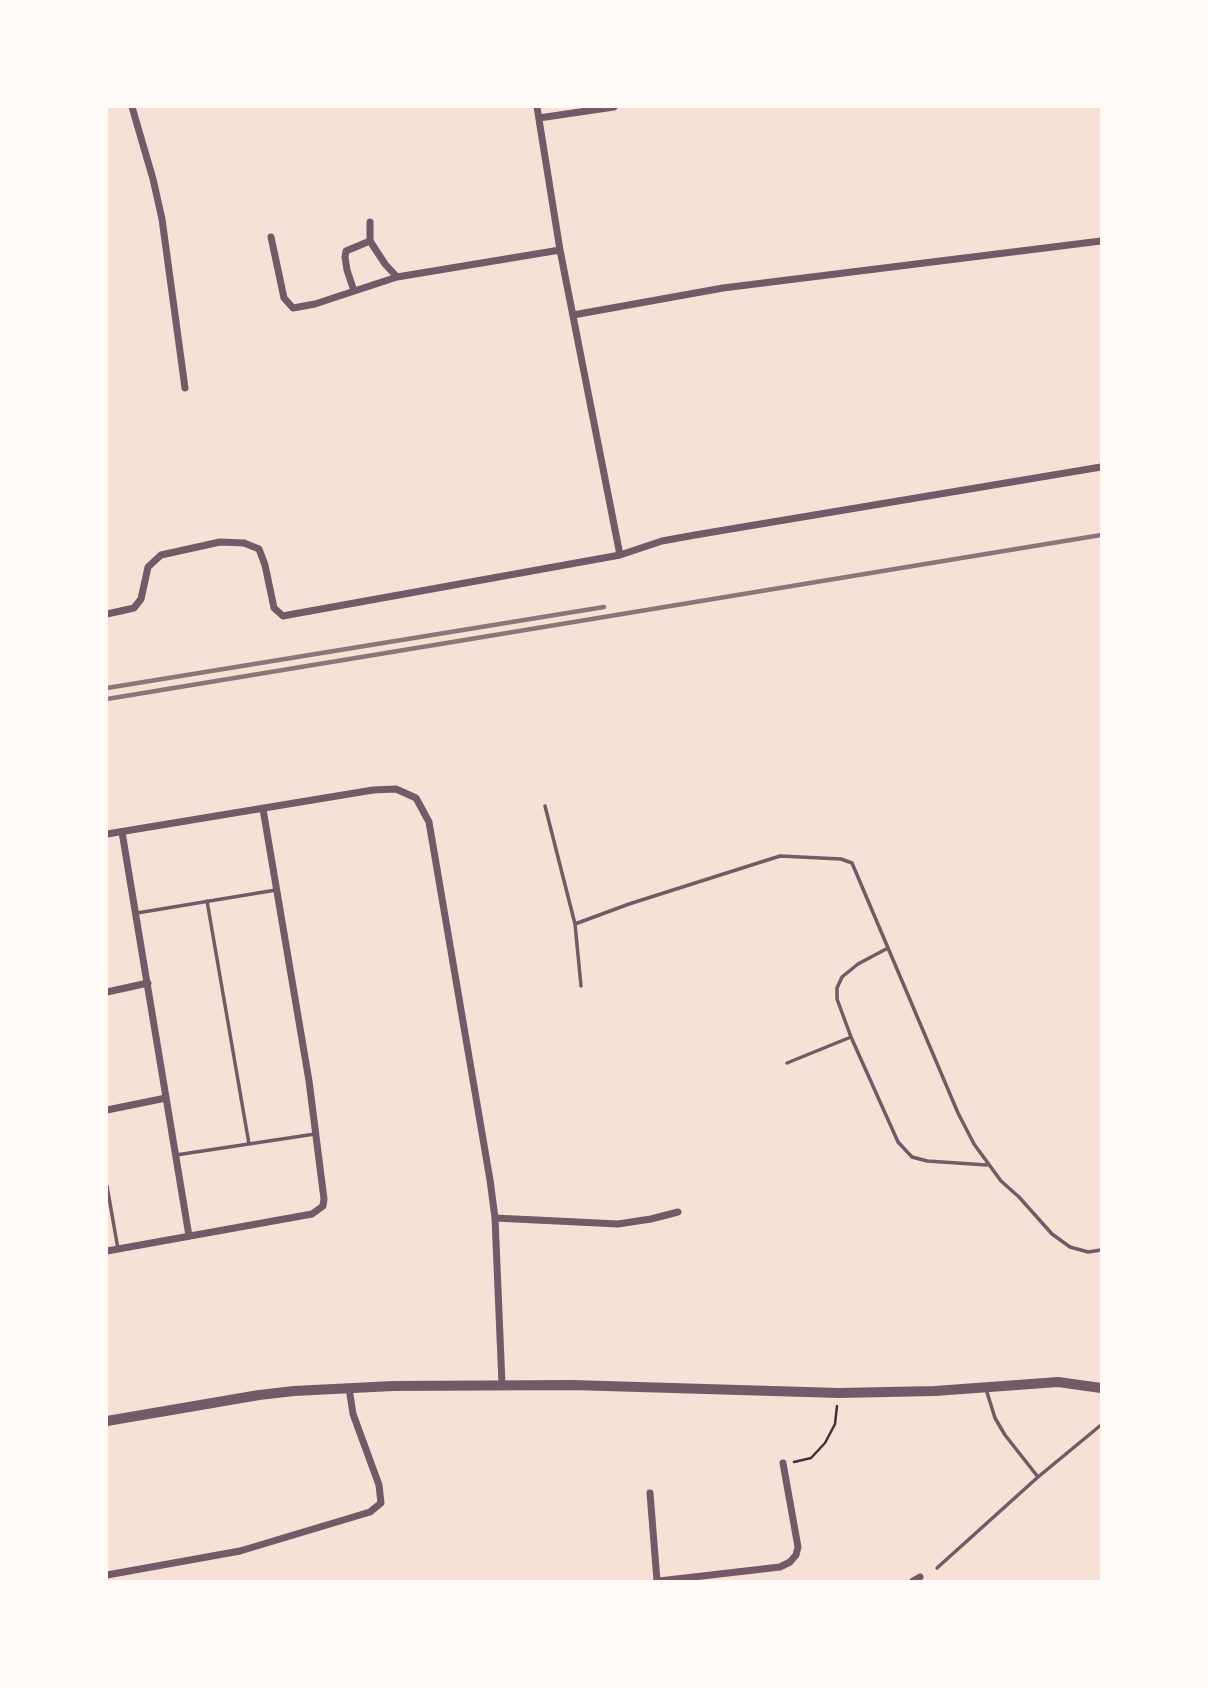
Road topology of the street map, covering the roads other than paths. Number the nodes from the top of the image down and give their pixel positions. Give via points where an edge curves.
1 (132, 107) edge
2 (537, 107) edge
3 (614, 107) edge
4 (539, 118) junction
5 (370, 222) dead end
6 (271, 237) dead end
7 (370, 241) junction
8 (1101, 241) edge
9 (560, 250) junction
10 (397, 277) junction
11 (354, 291) junction
12 (573, 314) junction
13 (185, 388) dead end
14 (1101, 467) edge
15 (620, 555) junction
16 (107, 614) edge
17 (545, 806) dead end
18 (263, 809) junction
19 (122, 832) junction
20 (107, 834) edge
21 (276, 890) junction
22 (207, 901) junction
23 (135, 914) junction
24 (576, 924) junction
25 (888, 948) junction
26 (148, 983) junction
27 (582, 986) dead end
28 (107, 992) edge
29 (850, 1037) junction
30 (787, 1063) dead end
31 (166, 1098) junction
32 (107, 1110) edge
33 (316, 1134) junction
34 (249, 1144) junction
35 (176, 1155) junction
36 (987, 1164) junction
37 (107, 1186) edge
38 (678, 1212) dead end
39 (495, 1218) junction
40 (190, 1236) junction
41 (118, 1249) junction
42 (1101, 1250) edge
43 (107, 1251) edge
44 (502, 1384) junction
45 (986, 1387) junction
46 (349, 1388) junction
47 (1101, 1388) edge
48 (107, 1421) edge
49 (1101, 1425) edge
50 (783, 1464) road end
51 (1038, 1477) junction
52 (650, 1493) dead end
53 (937, 1568) dead end
54 (107, 1575) edge
55 (658, 1581) edge

1 - 13 street via 162,219
2 - 4 street
3 - 4 street
4 - 9 street
5 - 7 street
6 - 11 street via 288,305 300,308
7 - 10 street
7 - 11 street via 346,251
8 - 12 street via 723,288
9 - 10 street
9 - 12 street
10 - 11 street
12 - 15 street
14 - 15 street via 662,541
15 - 16 street via 283,616 274,608 259,549 220,542 162,555 148,566 141,600 134,608
17 - 24 lane
18 - 19 street
18 - 21 street
18 - 39 street via 396,789 416,798 424,810 444,904
19 - 20 street
19 - 23 street
21 - 22 lane
21 - 33 street
22 - 23 lane
22 - 34 lane
23 - 26 street
24 - 25 lane via 780,856 811,856 841,859 855,866
24 - 27 lane
25 - 29 lane via 858,964 837,988
25 - 36 lane via 958,1113
26 - 28 street
26 - 31 street
29 - 30 lane
29 - 36 lane via 898,1142 912,1157
31 - 32 street
31 - 35 street
33 - 34 lane
33 - 40 street via 324,1199 318,1211
34 - 35 lane
35 - 40 street
36 - 42 lane via 1052,1234 1070,1247
37 - 41 lane
38 - 39 street via 618,1224
39 - 44 street
40 - 41 street
41 - 43 street
44 - 45 street via 839,1393
44 - 46 street
45 - 47 street via 1058,1382
45 - 51 lane via 995,1418
46 - 48 street via 259,1395
46 - 54 street via 353,1414 379,1486 381,1503 370,1513 240,1551
49 - 51 lane
50 - 55 street via 798,1546 790,1562
51 - 53 lane
52 - 55 street

